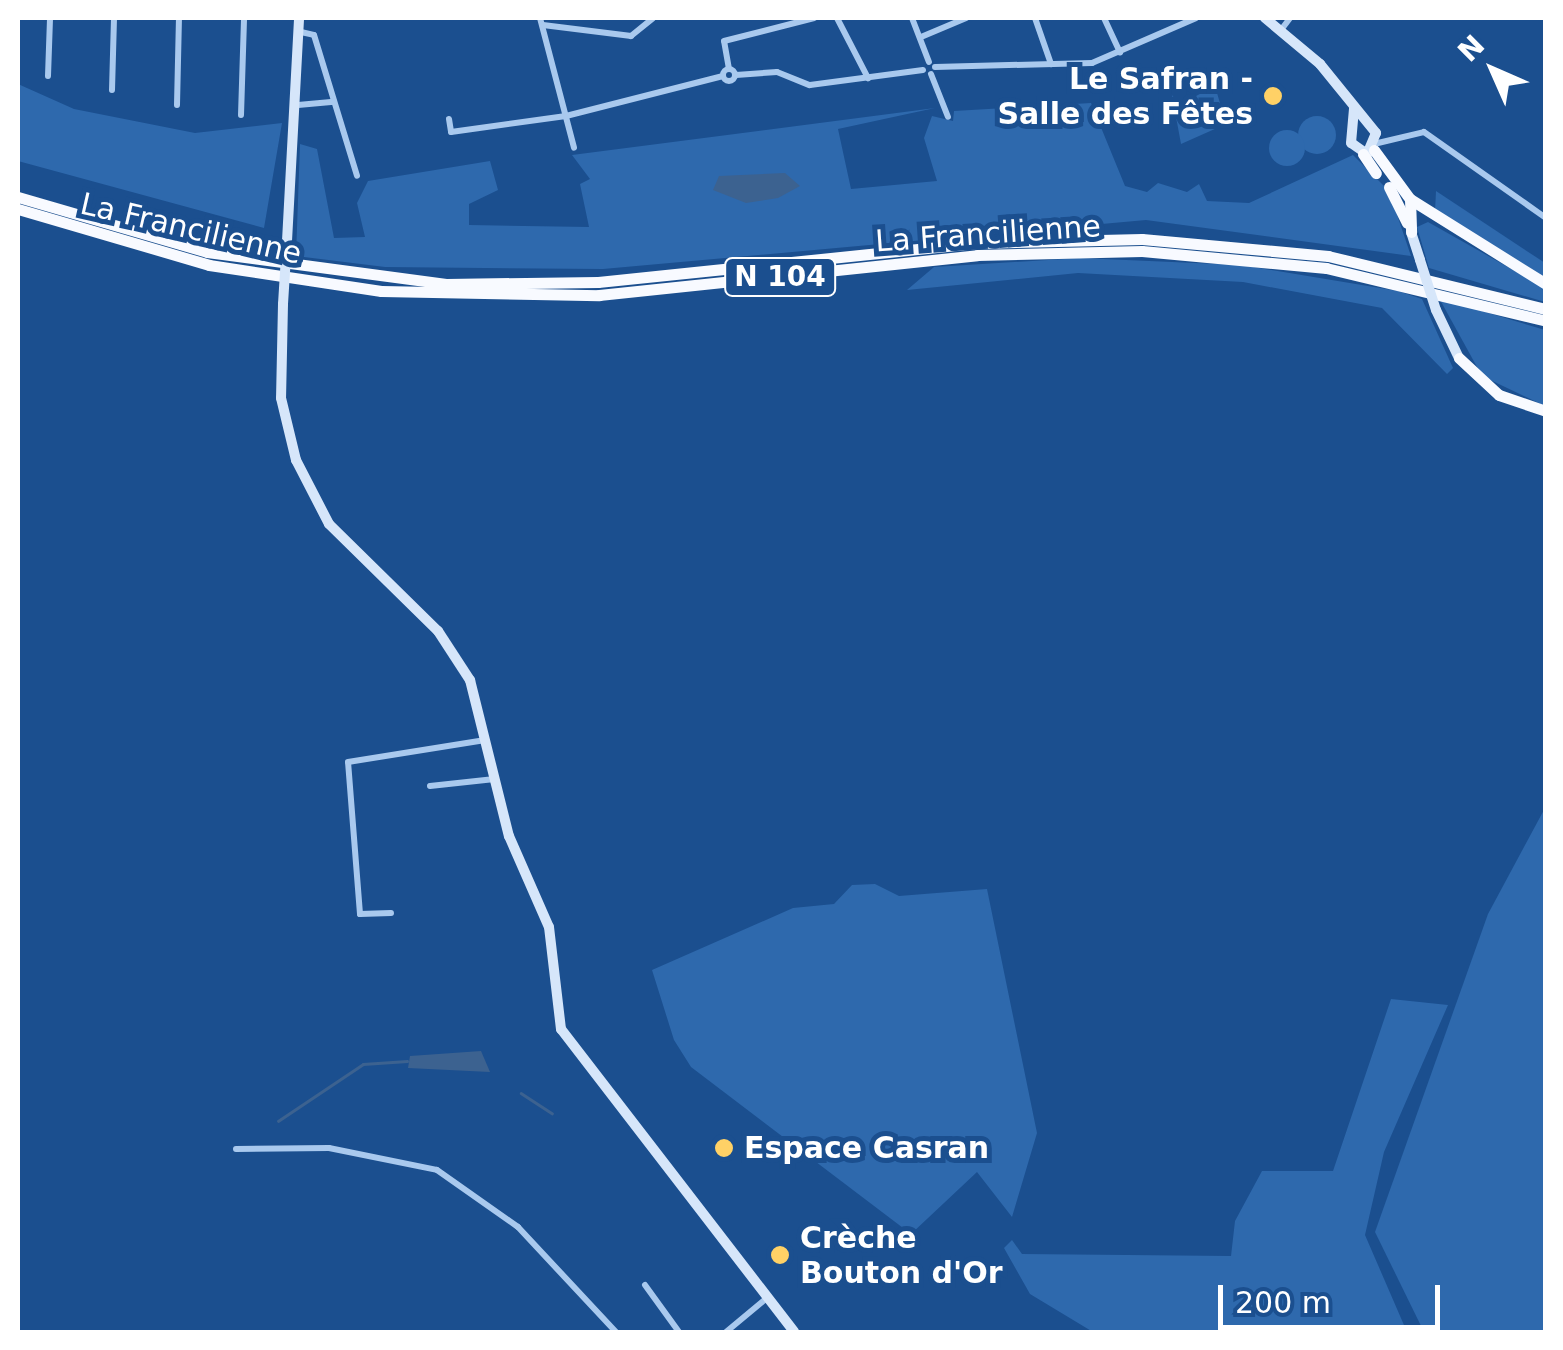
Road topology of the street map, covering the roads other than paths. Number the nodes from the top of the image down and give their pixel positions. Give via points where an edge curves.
1 (50, 18) edge
2 (114, 18) edge
3 (179, 18) edge
4 (244, 18) edge
5 (299, 18) edge
6 (653, 18) edge
7 (814, 18) edge
8 (838, 18) edge
9 (912, 18) edge
10 (966, 18) edge
11 (1035, 18) edge
12 (1104, 18) edge
13 (1196, 18) edge
14 (1264, 18) edge
15 (1290, 18) edge
16 (541, 21) edge
17 (1281, 30) junction
18 (301, 32) junction
19 (921, 38) junction
20 (1120, 52) junction
21 (1051, 64) junction
22 (930, 69) junction
23 (729, 73) junction
24 (48, 76) dead end
25 (868, 78) junction
26 (112, 90) dead end
27 (334, 102) junction
28 (176, 105) dead end
29 (298, 105) junction
30 (1354, 107) junction
31 (241, 114) dead end
32 (566, 116) junction
33 (948, 117) dead end
34 (449, 120) dead end
35 (1368, 128) junction
36 (1355, 132) junction
37 (574, 148) dead end
38 (1372, 149) junction
39 (357, 176) dead end
40 (18, 197) edge
41 (1410, 199) junction
42 (18, 210) edge
43 (1546, 218) edge
44 (1432, 219) junction
45 (1411, 232) junction
46 (1546, 284) edge
47 (1546, 309) edge
48 (1546, 322) edge
49 (1459, 358) joint
50 (1546, 411) edge
51 (486, 739) junction
52 (496, 778) junction
53 (430, 786) dead end
54 (392, 913) dead end
55 (236, 1149) dead end
56 (645, 1284) dead end
57 (769, 1296) junction
58 (616, 1332) edge
59 (679, 1332) edge
60 (726, 1332) edge
61 (794, 1332) edge

1 - 24 street
2 - 26 street
3 - 28 street
4 - 31 street
5 - 18 main road
6 - 16 street via 631,36
7 - 23 street via 724,41
8 - 25 street
9 - 19 street
10 - 19 street
11 - 21 street
12 - 20 street
13 - 20 street
14 - 17 main road
15 - 17 street
16 - 32 street
17 - 30 main road
18 - 27 street via 314,35
18 - 29 main road
19 - 22 street
20 - 21 street
21 - 22 street
22 - 25 street
22 - 33 street
23 - 25 street via 777,72 810,84
23 - 32 street
27 - 29 street
27 - 39 street
29 - 51 main road, bridge via 281,398 310,494 349,549 457,656
30 - 35 main road
30 - 36 main road
32 - 34 street via 451,132
32 - 37 street
35 - 36 main road
35 - 38 main road
36 - 38 main road via 1352,143
38 - 41 highway
38 - 43 street via 1424,132
38 - 45 highway
40 - 47 highway, La Francilienne / N 104 via 207,252 446,284 598,282 976,243 1142,238 1328,256
41 - 44 highway
41 - 45 highway
42 - 48 highway, La Francilienne / N 104 via 209,265 381,291 599,295 962,256 1142,251 1326,268
44 - 45 highway
44 - 46 highway
45 - 49 main road, bridge
49 - 50 highway via 1499,395
51 - 52 main road
51 - 54 street via 348,762 360,914
52 - 53 street
52 - 57 main road via 548,927 560,1029
55 - 58 street via 329,1148 437,1170 518,1227
56 - 59 street
57 - 60 street
57 - 61 main road

